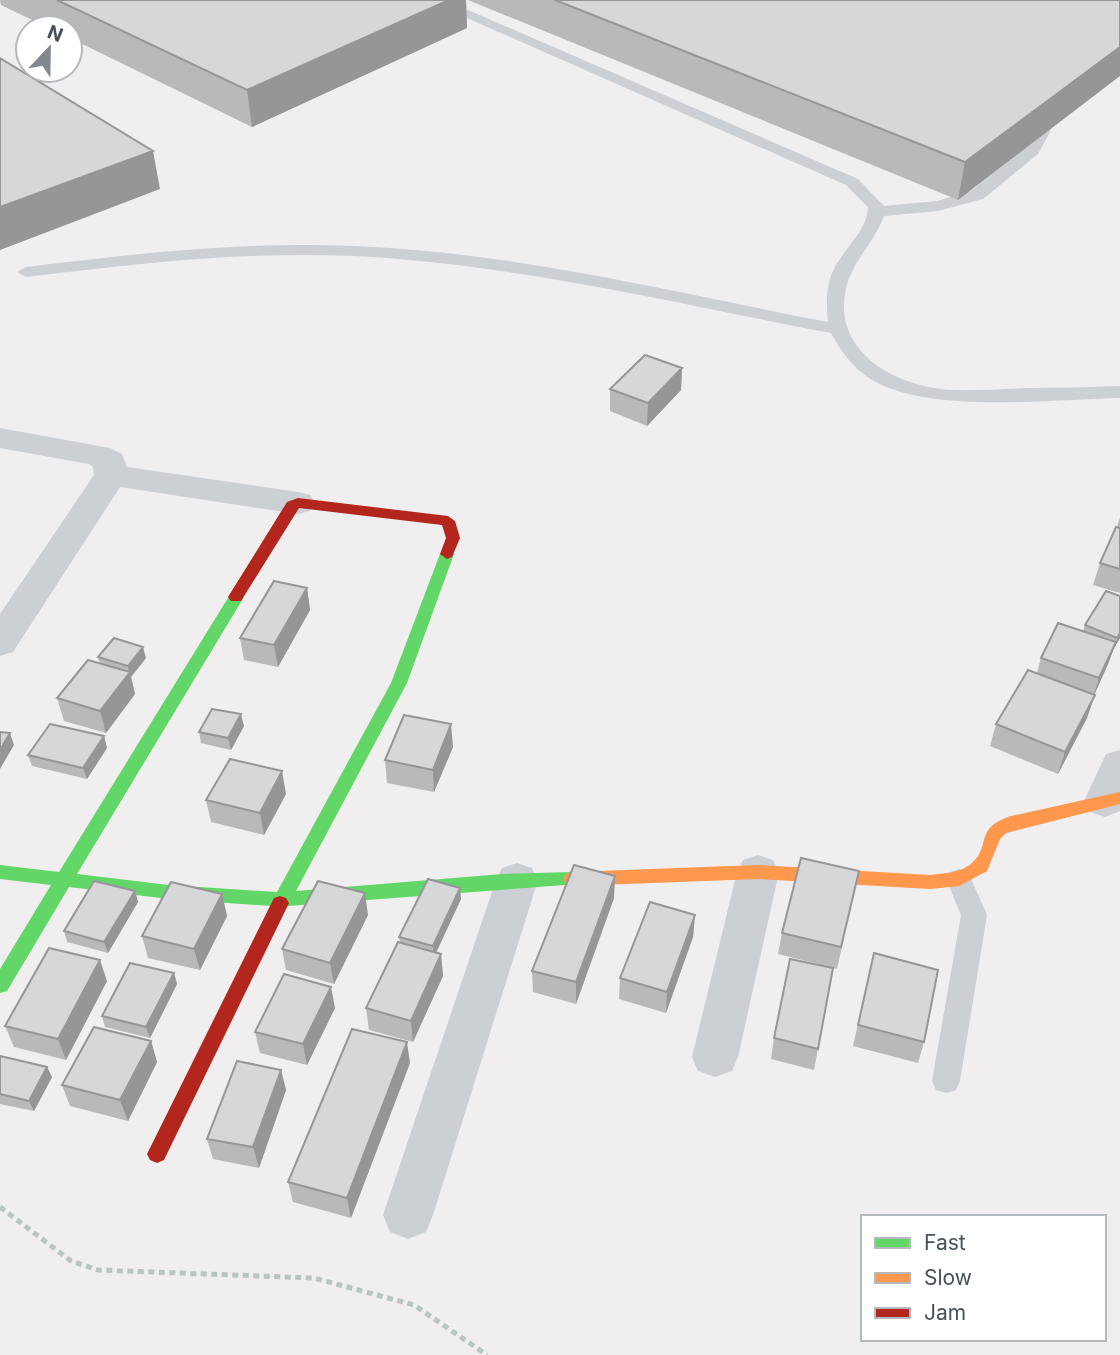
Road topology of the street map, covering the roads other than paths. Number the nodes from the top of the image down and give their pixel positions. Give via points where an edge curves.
1 (433, 0) edge
2 (1043, 89) edge
3 (876, 212) junction
4 (26, 272) dead end
5 (838, 329) junction
6 (1120, 392) edge
7 (0, 438) edge
8 (111, 475) junction
9 (298, 503) junction
10 (0, 643) edge
11 (1120, 765) edge
12 (1112, 800) edge
13 (0, 872) edge
14 (758, 873) junction
15 (66, 879) junction
16 (959, 879) junction
17 (517, 880) junction
18 (282, 899) junction
19 (0, 985) edge
20 (715, 1057) dead end
21 (946, 1081) dead end
22 (157, 1154) dead end
23 (408, 1215) dead end

1 - 3 lane via 852,182 876,206
2 - 3 lane via 1042,132 1032,151 977,195 938,206
3 - 5 lane via 841,272 835,303
4 - 5 lane via 173,254 276,250 399,254 538,272
5 - 6 lane via 852,354 877,374 920,391 953,396
7 - 8 street via 99,455 110,462
8 - 9 street
8 - 10 street
9 - 15 street via 288,509
9 - 18 street via 443,519 453,538 399,683
11 - 12 street
12 - 16 street via 1000,828 981,866
13 - 15 street
14 - 16 street via 930,882
14 - 17 street
14 - 20 street
15 - 18 street
15 - 19 street
16 - 21 lane via 974,915
17 - 18 street
17 - 23 street
18 - 22 street

